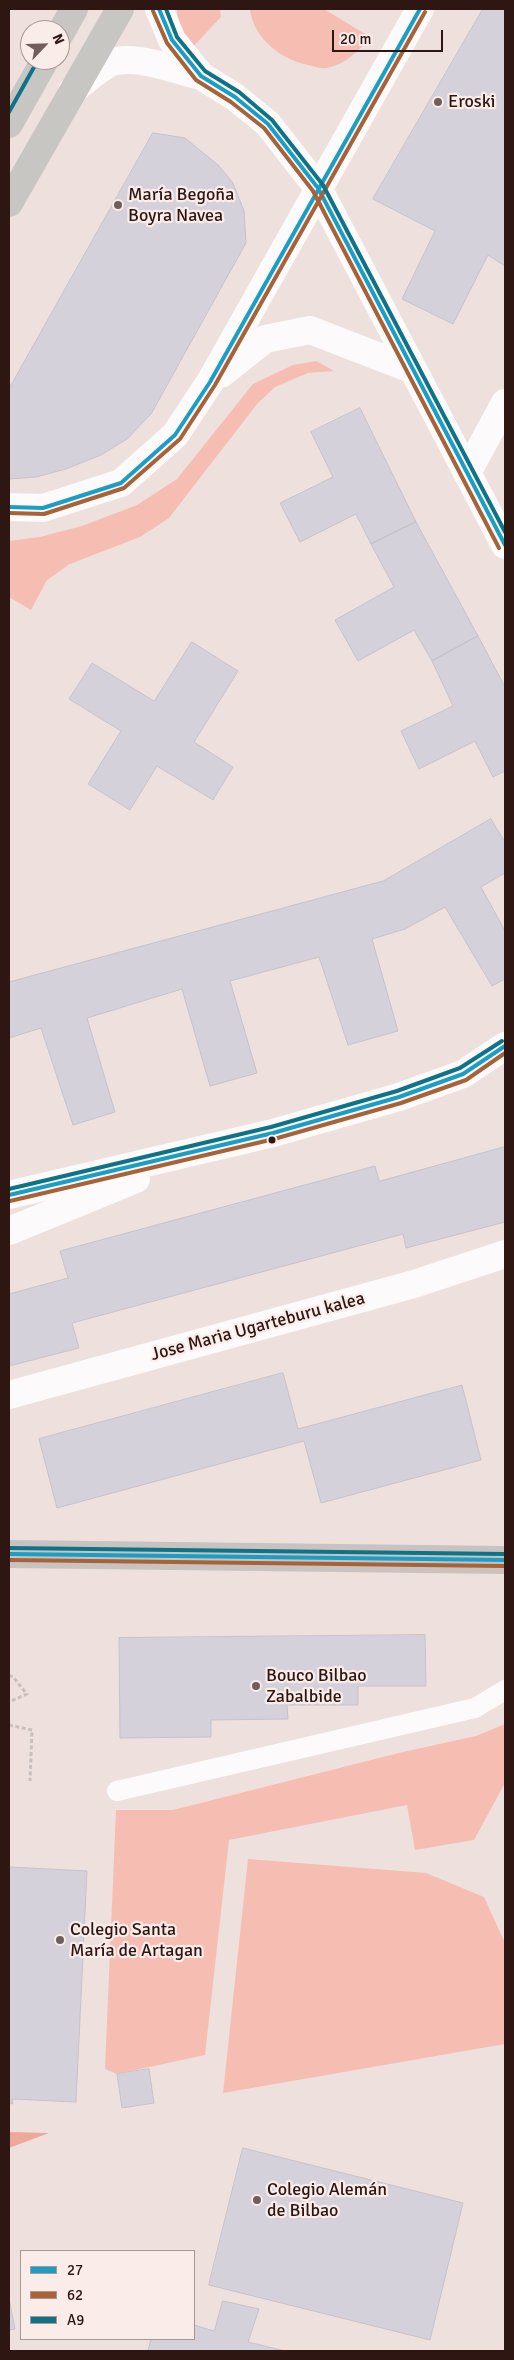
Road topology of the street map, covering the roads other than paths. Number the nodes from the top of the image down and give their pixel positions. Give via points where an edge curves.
1 (74, 9) edge
2 (120, 9) edge
3 (159, 9) edge
4 (420, 9) edge
5 (68, 20) edge
6 (39, 70) edge
7 (202, 76) junction
8 (72, 91) junction
9 (9, 124) edge
10 (318, 188) junction
11 (9, 203) edge
12 (411, 369) junction
13 (210, 382) junction
14 (505, 404) edge
15 (467, 473) junction
16 (9, 507) edge
17 (505, 545) edge
18 (505, 1046) edge
19 (231, 1143) junction
20 (9, 1195) edge
21 (9, 1231) edge
22 (505, 1254) edge
23 (9, 1395) edge
24 (9, 1554) edge
25 (505, 1560) edge
26 (505, 1690) edge
27 (117, 1791) dead end

1 - 5 main road
2 - 8 main road
3 - 7 street via 172,40
4 - 10 street
6 - 9 main road
7 - 8 street via 140,61 116,61
7 - 10 street via 268,124
8 - 11 main road
10 - 12 street
10 - 13 street
12 - 13 street via 310,330 265,339
12 - 15 street
13 - 16 street via 175,435 121,484 43,508
14 - 15 street
15 - 17 street
18 - 19 street via 463,1074 399,1097
19 - 20 street
19 - 21 street
22 - 23 street, Jose Maria Ugarteburu kalea via 414,1284
24 - 25 street
26 - 27 lane via 475,1708

